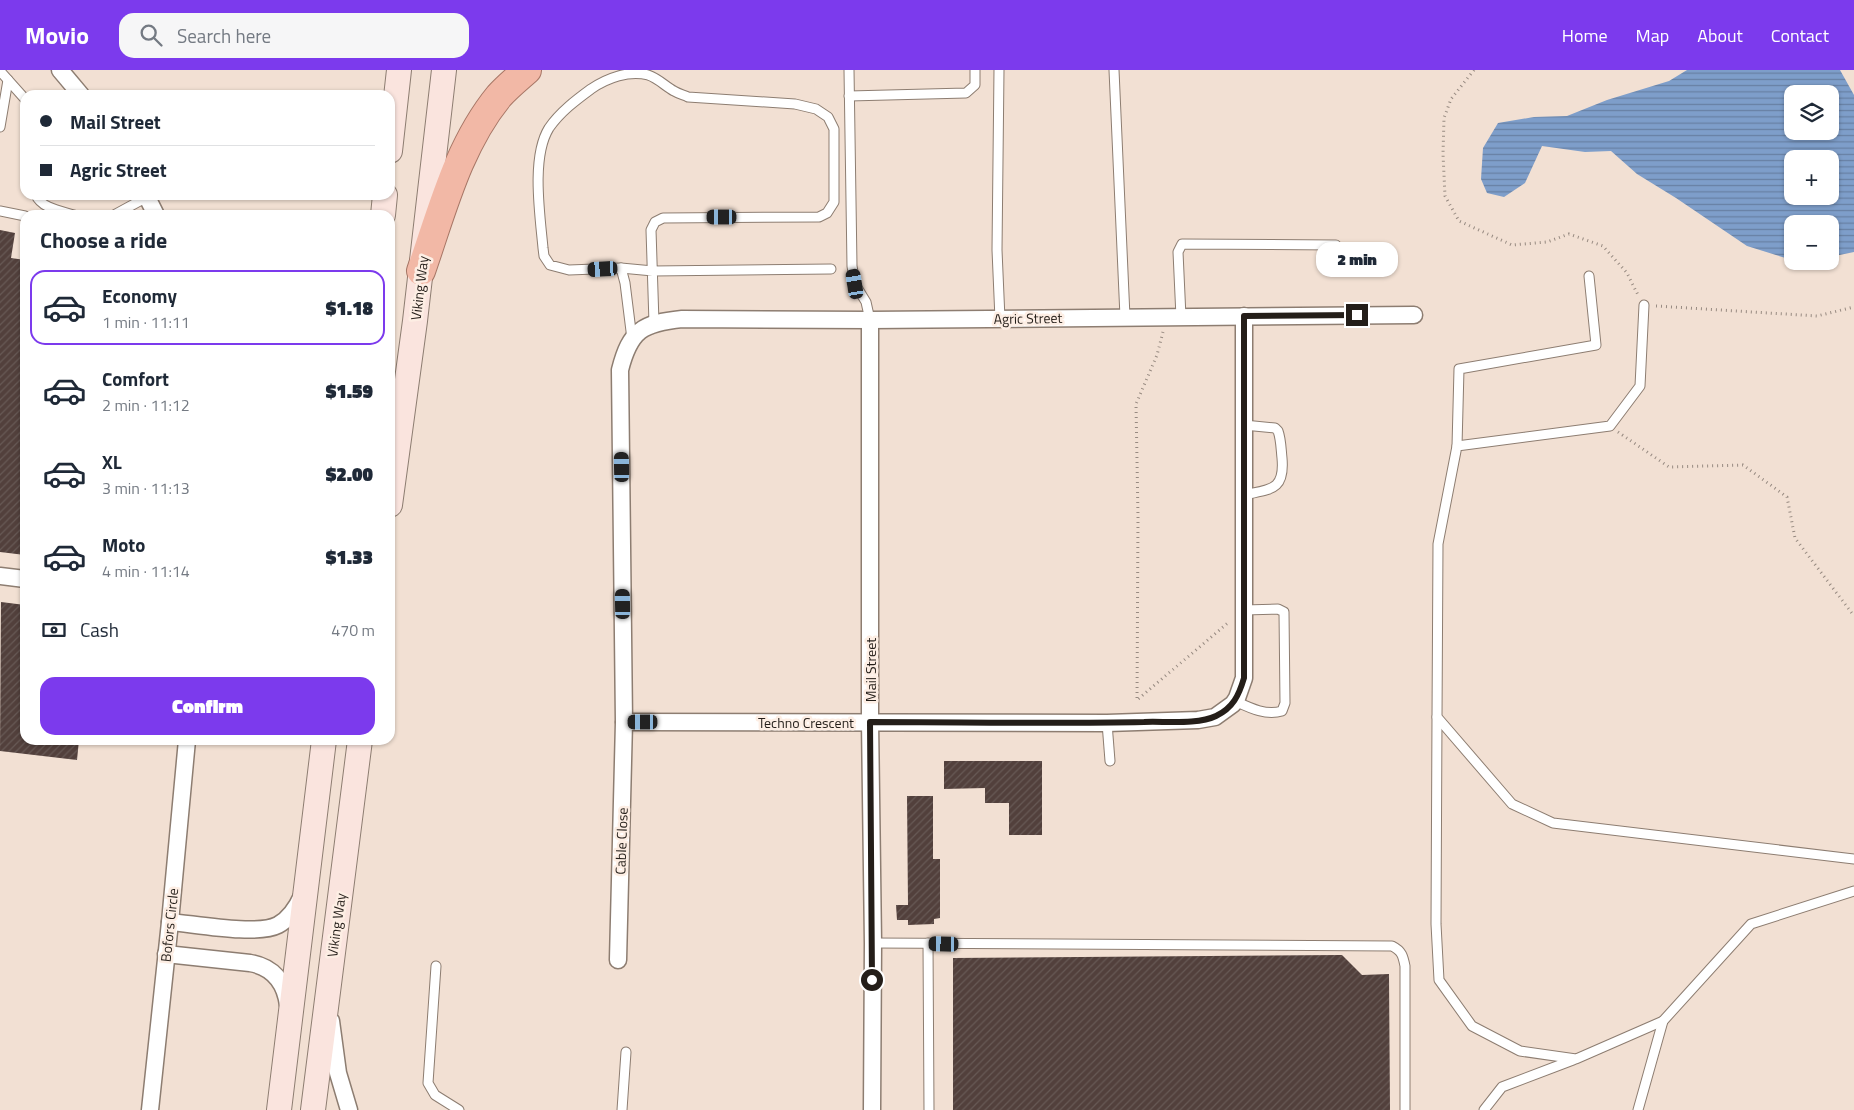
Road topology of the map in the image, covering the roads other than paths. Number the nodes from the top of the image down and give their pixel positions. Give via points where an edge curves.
1 (60, 70) edge
2 (399, 70) edge
3 (444, 70) edge
4 (527, 70) edge
5 (848, 70) edge
6 (975, 70) edge
7 (999, 70) edge
8 (1114, 70) edge
9 (0, 71) edge
10 (8, 80) junction
11 (77, 90) edge
12 (20, 93) edge
13 (848, 96) junction
14 (395, 106) edge
15 (0, 128) edge
16 (38, 200) edge
17 (140, 200) edge
18 (52, 210) edge
19 (123, 210) edge
20 (0, 211) edge
21 (20, 215) edge
22 (1336, 245) dead end
23 (621, 268) junction
24 (832, 270) dead end
25 (421, 271) junction
26 (653, 271) junction
27 (1589, 276) dead end
28 (1644, 305) road end
29 (1414, 315) dead end
30 (1244, 316) junction
31 (1125, 317) junction
32 (1174, 317) junction
33 (1000, 319) junction
34 (870, 320) junction
35 (643, 330) junction
36 (1244, 425) junction
37 (1457, 446) junction
38 (395, 467) edge
39 (1244, 495) junction
40 (0, 576) edge
41 (20, 578) edge
42 (1244, 610) junction
43 (1235, 701) junction
44 (1437, 717) junction
45 (624, 722) junction
46 (870, 722) junction
47 (1107, 723) junction
48 (187, 745) edge
49 (323, 745) edge
50 (359, 745) edge
51 (1110, 761) dead end
52 (1854, 859) edge
53 (308, 882) junction
54 (1854, 891) edge
55 (170, 922) junction
56 (873, 943) junction
57 (928, 943) junction
58 (166, 954) junction
59 (618, 960) dead end
60 (436, 966) dead end
61 (327, 994) junction
62 (1663, 1021) junction
63 (290, 1025) junction
64 (626, 1052) dead end
65 (1576, 1059) junction
66 (150, 1110) edge
67 (279, 1110) edge
68 (313, 1110) edge
69 (349, 1110) edge
70 (459, 1110) edge
71 (622, 1110) edge
72 (872, 1110) edge
73 (929, 1110) edge
74 (1405, 1110) edge
75 (1484, 1110) edge
76 (1638, 1110) edge

1 - 11 street
2 - 14 main road
3 - 25 main road, Viking Way
4 - 25 highway via 500,96 460,159
5 - 13 lane
6 - 13 lane via 975,85 966,93
7 - 33 lane via 997,250
8 - 31 lane
9 - 10 lane
10 - 12 lane
10 - 15 lane
13 - 34 lane via 852,266 855,284 866,302
16 - 18 lane
17 - 19 lane
20 - 21 lane
22 - 32 lane via 1182,244 1178,252
23 - 26 lane
23 - 26 lane via 568,270 550,265 544,256 538,190 540,160 549,128 571,103 602,81 637,74 649,76 688,97 794,104 816,109 828,117 834,129 834,202 824,215 663,218 655,222 652,230
23 - 35 lane
24 - 26 lane
25 - 38 main road, Viking Way
26 - 35 lane
27 - 37 lane via 1596,345 1459,369
28 - 37 lane via 1640,386 1610,426
29 - 30 street, Agric Street
30 - 32 street, Agric Street
30 - 36 street
31 - 32 street, Agric Street
31 - 33 street, Agric Street
33 - 34 street, Agric Street
34 - 35 street, Agric Street via 682,319
34 - 46 street, Mail Street
35 - 45 street via 626,350 620,370
36 - 39 street
36 - 39 lane via 1278,431 1283,468 1276,485
37 - 44 lane via 1438,544
39 - 42 street
40 - 41 street
42 - 43 street via 1244,678
42 - 43 lane via 1278,609 1284,612 1285,707 1279,712 1261,712
43 - 47 street, Techno Crescent via 1215,717 1198,720
44 - 52 lane via 1512,804 1553,823
44 - 65 lane via 1436,924 1439,980 1472,1026 1520,1051
45 - 46 street, Techno Crescent
45 - 59 street, Cable Close
46 - 47 street, Techno Crescent
46 - 56 street, Mail Street
47 - 51 lane
48 - 55 street, Bofors Circle
49 - 53 main road
50 - 61 main road, Viking Way
53 - 55 street via 290,915 269,928 251,930
53 - 63 main road
54 - 62 lane via 1751,924
55 - 58 street, Bofors Circle
56 - 57 lane
56 - 72 street, Mail Street
57 - 73 lane
57 - 74 lane via 1392,946 1403,955 1405,966
58 - 63 street via 250,963 266,968 281,982
58 - 66 street, Bofors Circle
60 - 70 lane via 428,1083 435,1094
61 - 68 main road, Viking Way
61 - 69 street via 338,1072
62 - 65 lane
62 - 76 lane
63 - 67 main road
64 - 71 lane
65 - 75 lane via 1502,1087

